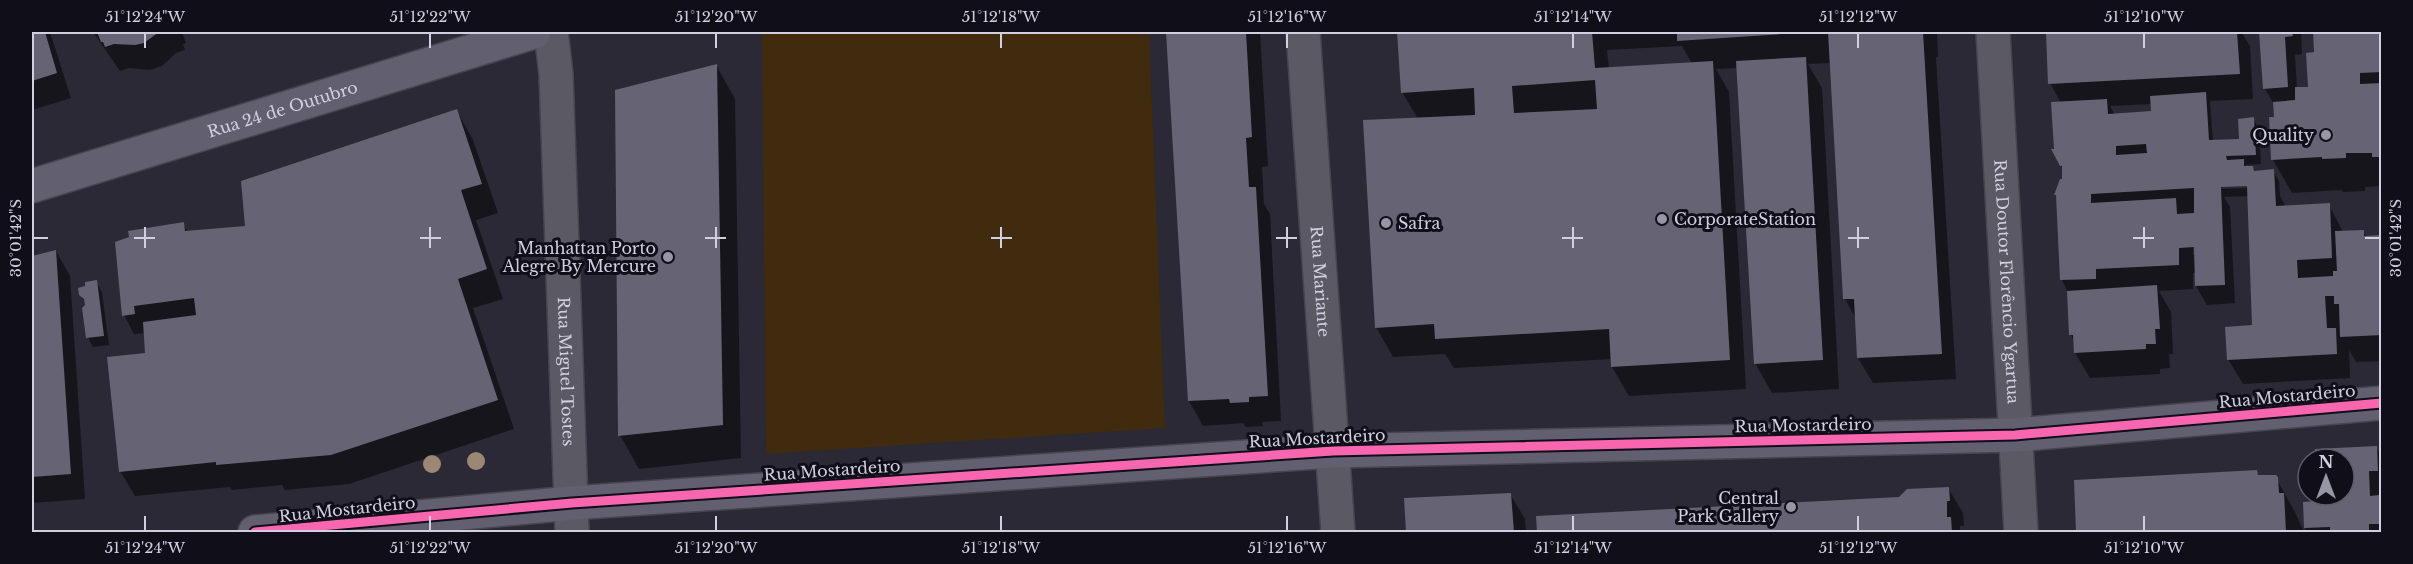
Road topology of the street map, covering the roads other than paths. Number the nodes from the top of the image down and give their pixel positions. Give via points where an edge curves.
1 (534, 32) edge
2 (551, 32) edge
3 (1303, 32) edge
4 (1994, 32) edge
5 (32, 186) edge
6 (2382, 403) edge
7 (2015, 435) junction
8 (1334, 451) junction
9 (572, 518) edge
10 (255, 532) edge
11 (1338, 532) edge
12 (2021, 532) edge

1 - 5 main road, Rua 24 de Outubro
2 - 9 street, Rua Miguel Tostes via 556,74
3 - 8 street, Rua Mariante
4 - 7 street, Rua Doutor Florêncio Ygartua
6 - 7 main road, Rua Mostardeiro
7 - 8 main road, Rua Mostardeiro
7 - 12 street, Rua Doutor Florêncio Ygartua
8 - 9 main road, Rua Mostardeiro
8 - 11 street, Rua Mariante
9 - 10 main road, Rua Mostardeiro

